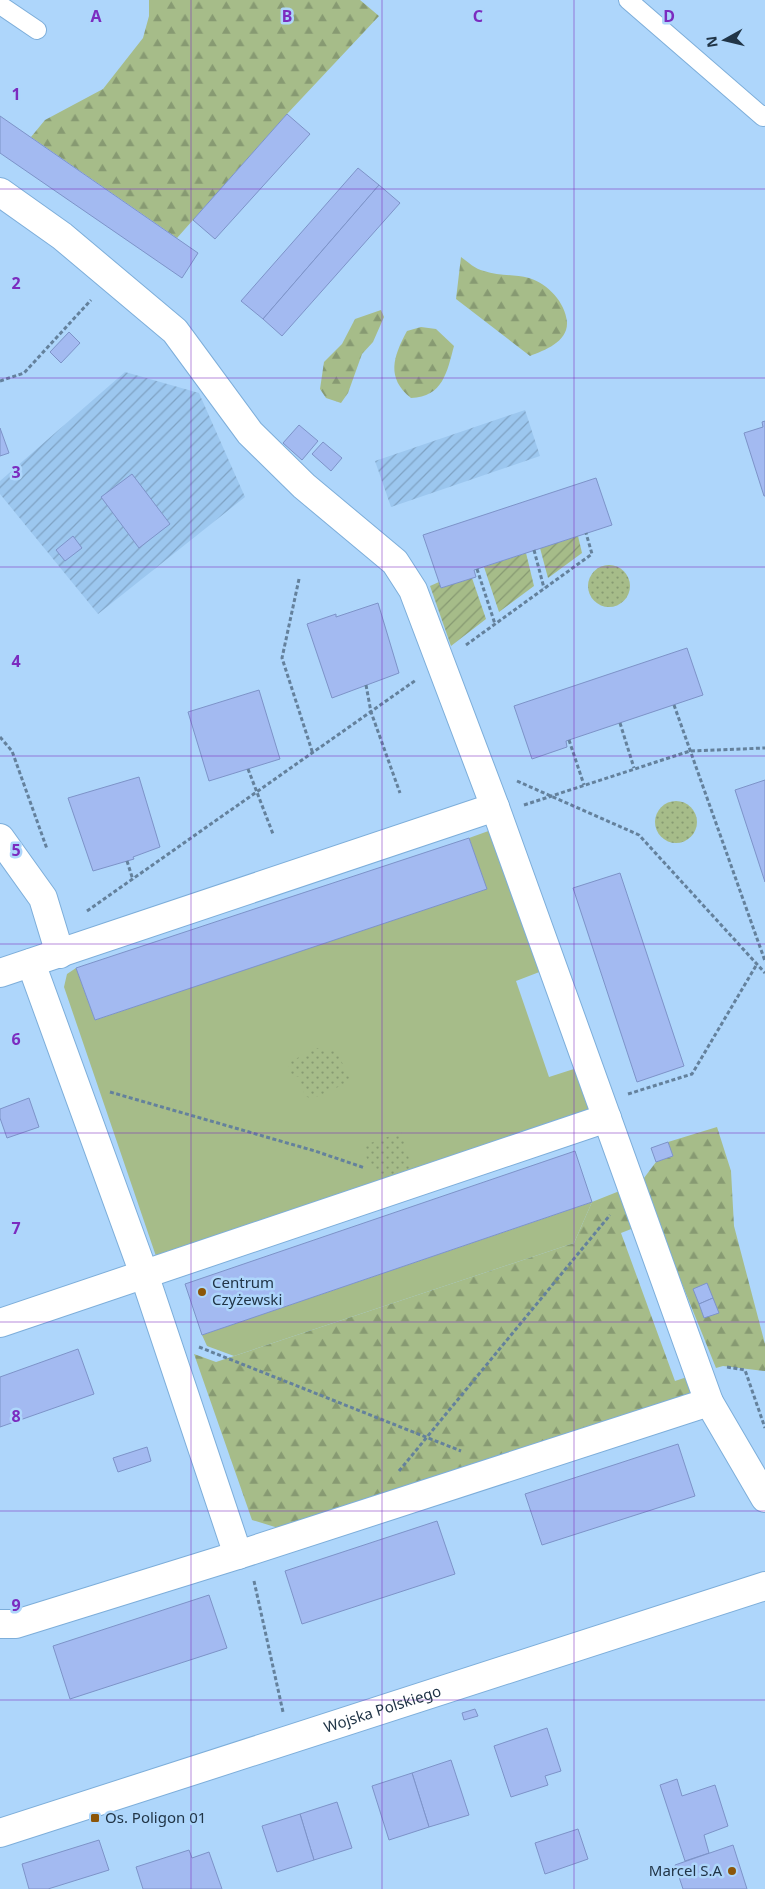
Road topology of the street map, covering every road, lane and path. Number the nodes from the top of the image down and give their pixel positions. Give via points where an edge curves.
1 (628, 0) edge
2 (0, 5) edge
3 (37, 30) dead end
4 (765, 114) edge
5 (0, 192) edge
6 (111, 278) junction
7 (0, 381) edge
8 (586, 533) dead end
9 (534, 550) dead end
10 (477, 569) dead end
11 (299, 579) dead end
12 (544, 588) junction
13 (495, 624) junction
14 (440, 663) junction
15 (366, 685) dead end
16 (674, 704) dead end
17 (371, 712) junction
18 (620, 723) dead end
19 (0, 738) edge
20 (569, 740) dead end
21 (765, 748) edge
22 (690, 750) junction
23 (313, 754) junction
24 (634, 768) junction
25 (248, 769) dead end
26 (515, 781) dead end
27 (584, 785) junction
28 (400, 793) dead end
29 (256, 794) junction
30 (550, 796) junction
31 (506, 807) junction
32 (273, 834) dead end
33 (0, 838) edge
34 (50, 859) dead end
35 (127, 861) dead end
36 (133, 880) junction
37 (71, 950) junction
38 (765, 961) edge
39 (31, 963) junction
40 (757, 964) junction
41 (0, 973) edge
42 (765, 973) edge
43 (102, 1089) dead end
44 (607, 1119) junction
45 (400, 1188) junction
46 (633, 1188) junction
47 (144, 1274) junction
48 (0, 1323) edge
49 (164, 1333) junction
50 (709, 1402) junction
51 (427, 1438) junction
52 (504, 1469) junction
53 (395, 1476) dead end
54 (765, 1498) edge
55 (243, 1554) junction
56 (765, 1586) edge
57 (0, 1624) edge
58 (283, 1715) dead end
59 (0, 1833) edge

1 - 4 lane via 763,116
2 - 3 lane
5 - 6 street via 62,236
6 - 7 path via 24,373
6 - 14 street via 174,331 250,433 304,486 395,562 413,590
8 - 12 path via 592,554
9 - 12 path
10 - 13 path
11 - 23 path via 282,658
12 - 13 path
13 - 14 path
14 - 17 path
14 - 31 street
15 - 17 path
16 - 22 path
17 - 23 path
17 - 28 path
18 - 24 path
19 - 34 path via 12,751
20 - 27 path
21 - 22 path
22 - 24 path
22 - 38 path
23 - 29 path
24 - 27 path
25 - 29 path
26 - 30 path
27 - 30 path
29 - 32 path
29 - 36 path
30 - 31 path
30 - 40 path via 639,835
31 - 37 street
31 - 44 street
33 - 37 street via 42,898
35 - 36 path
36 - 37 path via 72,921
37 - 39 street
39 - 41 street
39 - 47 street
40 - 42 path
40 - 44 path via 692,1074
43 - 45 path via 359,1165
44 - 45 street
44 - 46 street
45 - 47 street
46 - 50 street
46 - 51 path
47 - 48 street
47 - 49 street
49 - 51 path
49 - 55 street
50 - 52 street
50 - 54 street
51 - 52 path
51 - 53 path
52 - 55 street
55 - 57 street via 16,1624
55 - 58 path
56 - 59 street, Wojska Polskiego

